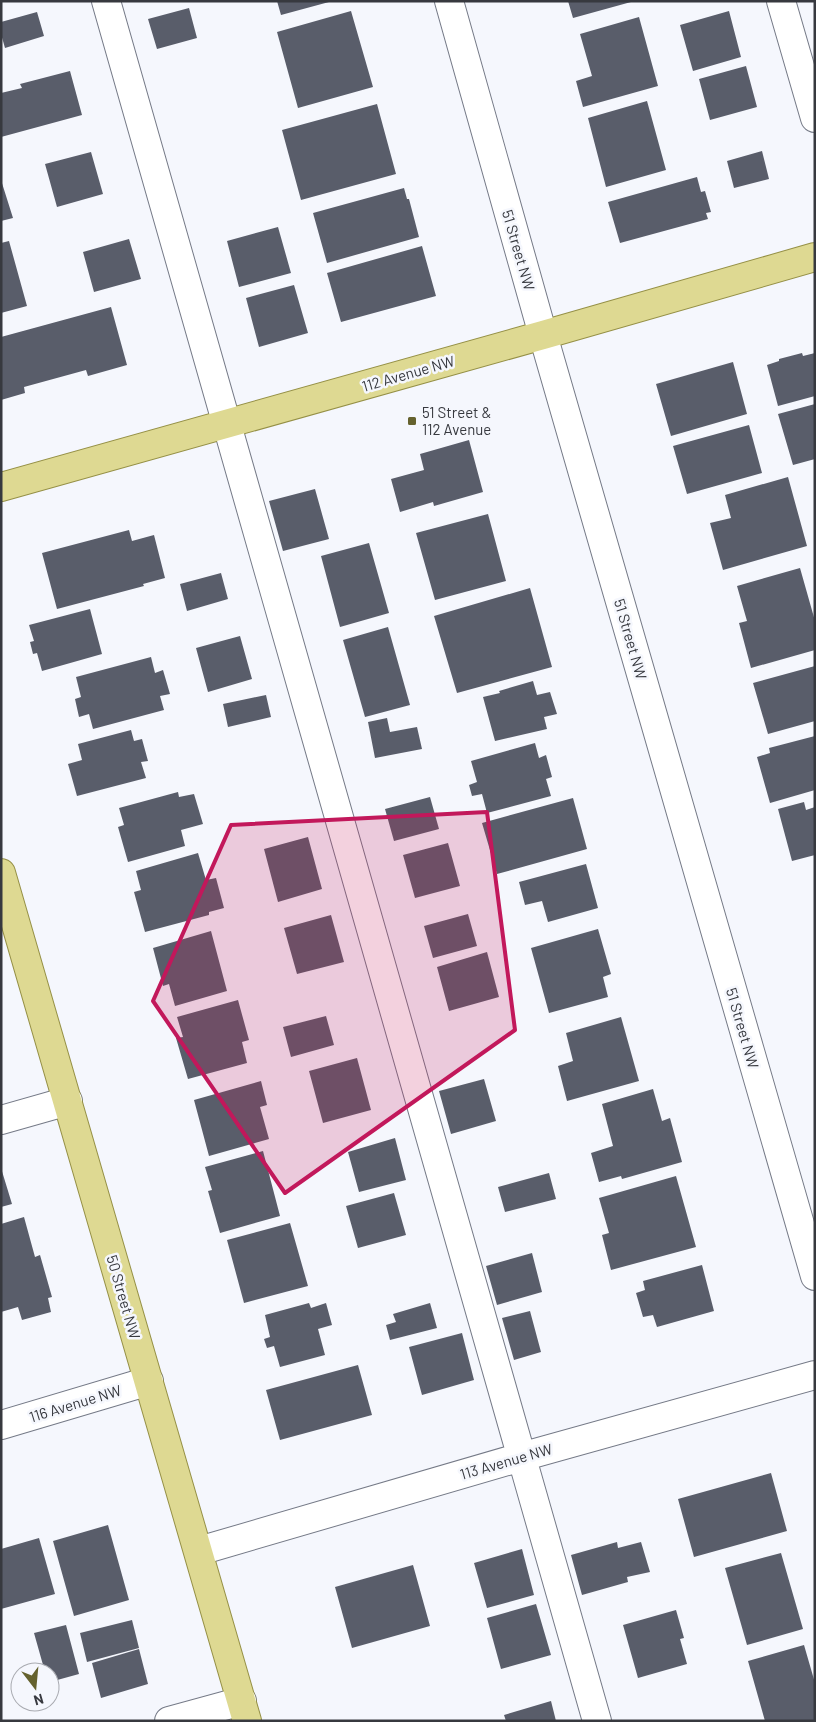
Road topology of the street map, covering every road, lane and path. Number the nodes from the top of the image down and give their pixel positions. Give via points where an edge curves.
1 (106, 1) edge
2 (449, 1) edge
3 (780, 1) edge
4 (815, 118) edge
5 (815, 257) edge
6 (543, 336) junction
7 (227, 424) junction
8 (1, 487) edge
9 (1, 873) edge
10 (68, 1101) junction
11 (1, 1120) edge
12 (815, 1276) edge
13 (815, 1374) edge
14 (149, 1381) junction
15 (1, 1425) edge
16 (521, 1457) junction
17 (199, 1551) junction
18 (245, 1711) edge
19 (168, 1721) edge
20 (597, 1721) edge

1 - 7 street
2 - 6 street, 51 Street NW
3 - 4 street
5 - 6 main road, 112 Avenue NW
6 - 7 main road, 112 Avenue NW
6 - 12 street, 51 Street NW
7 - 8 main road, 112 Avenue NW
7 - 16 street
9 - 10 main road, 50 Street NW
10 - 11 street
10 - 14 main road, 50 Street NW
13 - 16 street, 113 Avenue NW
14 - 15 street, 116 Avenue NW
14 - 17 main road, 50 Street NW
16 - 17 street, 113 Avenue NW
16 - 20 street
17 - 18 main road, 50 Street NW
18 - 19 street

